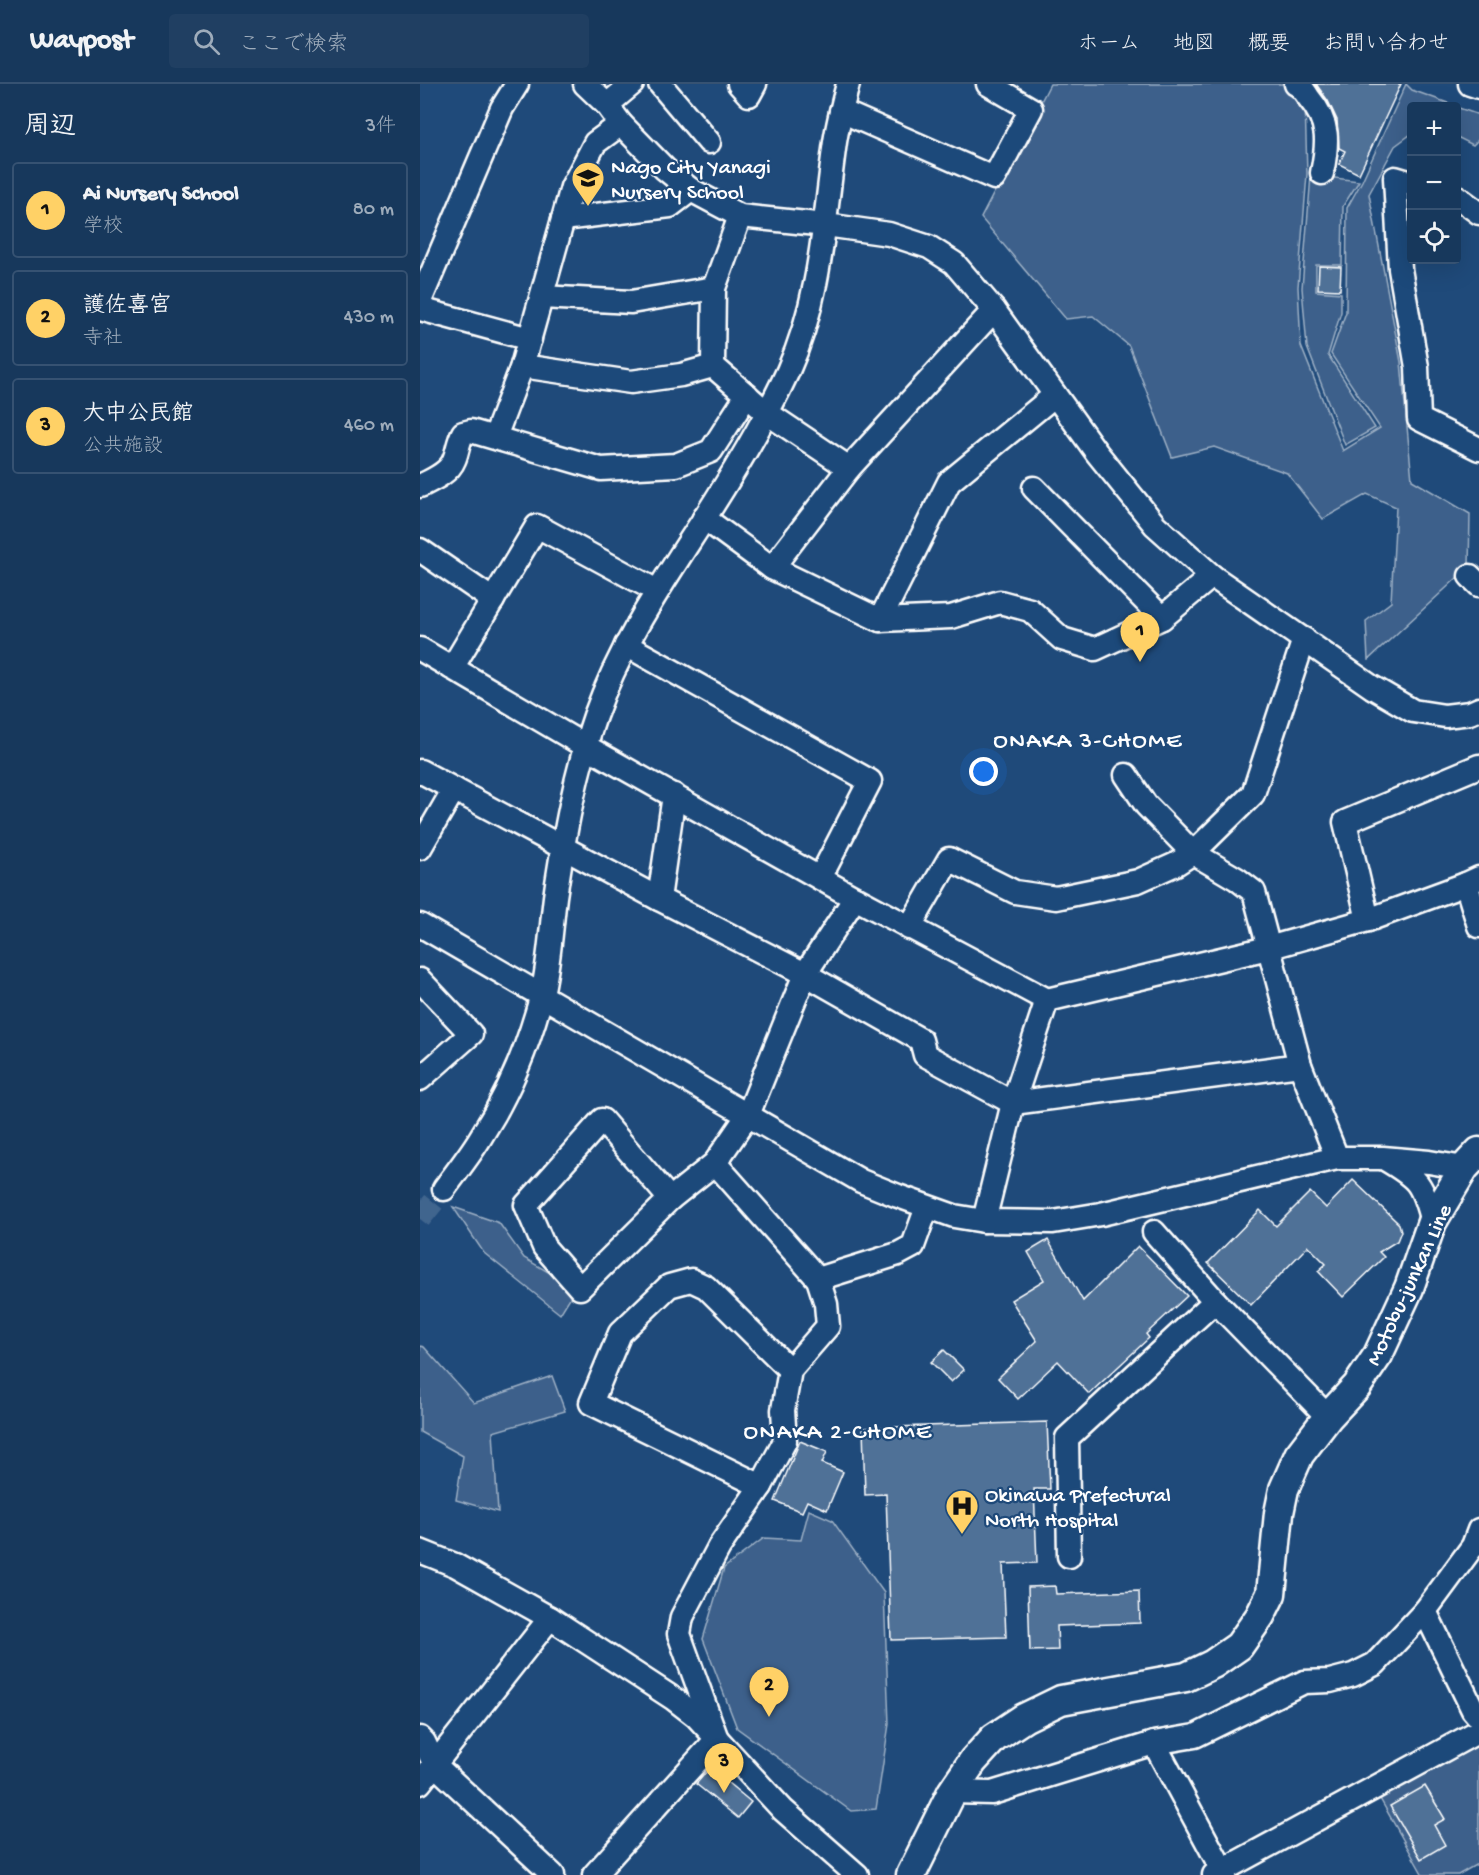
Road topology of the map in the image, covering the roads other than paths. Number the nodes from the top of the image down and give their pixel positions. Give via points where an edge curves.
1 (517, 84) edge
2 (585, 84) edge
3 (632, 84) edge
4 (660, 84) edge
5 (739, 84) edge
6 (755, 84) edge
7 (848, 84) edge
8 (988, 84) edge
9 (1296, 84) edge
10 (1470, 84) edge
11 (1479, 87) edge
12 (607, 105) junction
13 (841, 111) junction
14 (621, 124) junction
15 (709, 142) dead end
16 (1322, 173) dead end
17 (1407, 182) edge
18 (691, 190) junction
19 (1461, 200) edge
20 (1479, 213) edge
21 (740, 216) junction
22 (563, 219) junction
23 (826, 225) junction
24 (714, 288) junction
25 (542, 297) junction
26 (420, 301) edge
27 (420, 309) edge
28 (994, 310) junction
29 (530, 339) junction
30 (522, 366) junction
31 (713, 366) junction
32 (747, 395) junction
33 (1055, 395) junction
34 (767, 413) junction
35 (495, 437) junction
36 (1479, 449) edge
37 (849, 468) junction
38 (420, 486) edge
39 (1034, 488) dead end
40 (704, 518) junction
41 (420, 550) edge
42 (772, 568) junction
43 (1212, 576) junction
44 (657, 591) junction
45 (493, 600) junction
46 (1162, 618) junction
47 (880, 620) junction
48 (1304, 639) junction
49 (626, 645) junction
50 (420, 649) edge
51 (452, 668) junction
52 (1479, 709) edge
53 (585, 746) junction
54 (1479, 766) edge
55 (420, 771) edge
56 (1126, 775) dead end
57 (454, 789) junction
58 (674, 795) junction
59 (420, 848) edge
60 (562, 848) junction
61 (1193, 853) junction
62 (820, 878) junction
63 (1473, 881) edge
64 (855, 898) junction
65 (659, 899) junction
66 (1368, 920) junction
67 (420, 925) edge
68 (1479, 926) edge
69 (909, 927) junction
70 (1268, 948) junction
71 (805, 974) junction
72 (420, 980) edge
73 (542, 995) junction
74 (1047, 1000) junction
75 (1300, 1065) junction
76 (420, 1079) edge
77 (1013, 1103) junction
78 (748, 1115) junction
79 (1337, 1158) junction
80 (1383, 1158) junction
81 (1472, 1160) edge
82 (715, 1162) junction
83 (444, 1189) tunnel mouth
84 (670, 1199) junction
85 (927, 1207) junction
86 (984, 1221) junction
87 (1432, 1222) junction
88 (1154, 1232) dead end
89 (818, 1279) junction
90 (1215, 1301) junction
91 (790, 1370) junction
92 (1328, 1417) junction
93 (761, 1486) junction
94 (1479, 1530) edge
95 (420, 1551) edge
96 (1069, 1556) dead end
97 (1425, 1611) junction
98 (550, 1618) junction
99 (1479, 1717) edge
100 (1479, 1731) edge
101 (420, 1738) edge
102 (717, 1739) junction
103 (1154, 1743) junction
104 (435, 1765) junction
105 (420, 1783) edge
106 (952, 1792) junction
107 (1220, 1874) edge
108 (553, 1875) edge
109 (594, 1875) edge
110 (857, 1875) edge
111 (911, 1875) edge

1 - 26 street via 502,108
2 - 12 street
3 - 12 street
4 - 15 street
5 - 6 street via 749,95
7 - 13 street
8 - 13 street via 1031,109 994,178
9 - 16 street via 1316,106 1326,128
10 - 11 street
12 - 14 street
13 - 23 street
14 - 18 street
14 - 22 street via 595,143 572,188
17 - 36 street via 1395,178 1400,269 1417,367 1419,419
18 - 21 street
18 - 22 street via 670,206
19 - 20 street
21 - 23 street
21 - 24 street
22 - 25 street
23 - 28 street via 889,234 929,247 954,263
23 - 34 street via 818,274 800,339
24 - 25 street via 631,302
24 - 31 street
25 - 29 street
27 - 29 street
28 - 33 street
28 - 37 street
29 - 30 street
30 - 31 street via 631,382
30 - 35 street
31 - 32 street
32 - 34 street
32 - 35 street via 711,451 676,465 601,469
33 - 43 street via 1155,525
33 - 47 street via 949,482
34 - 37 street
34 - 40 street
35 - 38 street via 463,433 454,462 441,475
37 - 42 street
39 - 46 street
40 - 42 street
40 - 44 street
41 - 45 street
42 - 47 street
43 - 46 street
43 - 48 street
44 - 45 street via 537,526
44 - 49 street
45 - 51 street
46 - 47 street via 1095,650 1062,639 1030,610 1000,602 951,617
48 - 52 street via 1413,711 1445,716
48 - 61 street via 1254,794
49 - 53 street
49 - 62 street via 870,782
50 - 51 street
51 - 53 street
53 - 58 street
53 - 60 street
54 - 66 street via 1345,822
55 - 57 street
56 - 61 street via 1146,805
57 - 59 street
57 - 60 street
58 - 62 street
58 - 65 street
60 - 65 street
60 - 73 street
61 - 69 street via 1138,882 1056,898 1015,892 949,859
61 - 70 street via 1254,892
62 - 64 street
63 - 66 street
63 - 68 street
64 - 69 street
64 - 71 street
65 - 71 street
66 - 70 street
67 - 73 street
69 - 74 street
70 - 74 street
70 - 75 street
71 - 77 street via 921,1040 925,1055
71 - 78 street
72 - 76 street via 471,1034
73 - 78 street
73 - 83 street via 526,1047 498,1110
74 - 77 street
75 - 77 street
75 - 79 street
77 - 86 street
78 - 82 street
78 - 85 street via 861,1181
79 - 80 street
79 - 86 street via 1101,1214 1053,1222
80 - 81 street
80 - 87 street via 1419,1183
81 - 87 main road, Motobu-junkan Line
82 - 84 street
82 - 89 street
84 - 84 street via 580,1288 544,1246 526,1205 602,1120
85 - 86 street
85 - 89 street via 913,1246
87 - 92 main road, Motobu-junkan Line via 1378,1355 1357,1386
88 - 90 street
89 - 91 street via 828,1326
90 - 92 street
90 - 96 street via 1068,1438
91 - 93 street via 783,1410 785,1441
91 - 93 street via 706,1287 691,1280 669,1286 620,1333 591,1403
92 - 106 main road, Motobu-junkan Line via 1299,1455 1284,1489 1271,1594 1239,1646 1186,1677 1061,1700 1024,1718 994,1738
93 - 102 street via 719,1547 682,1617 679,1634
94 - 97 street via 1473,1546
95 - 98 street via 455,1565
97 - 99 street
97 - 103 street via 1375,1664 1353,1675 1304,1682 1195,1736
98 - 102 street via 674,1699
98 - 104 street
100 - 107 street
101 - 104 street
102 - 109 street
102 - 110 street via 783,1810
103 - 106 street via 992,1793
103 - 107 street
104 - 105 street
104 - 108 street
106 - 111 main road, Motobu-junkan Line

